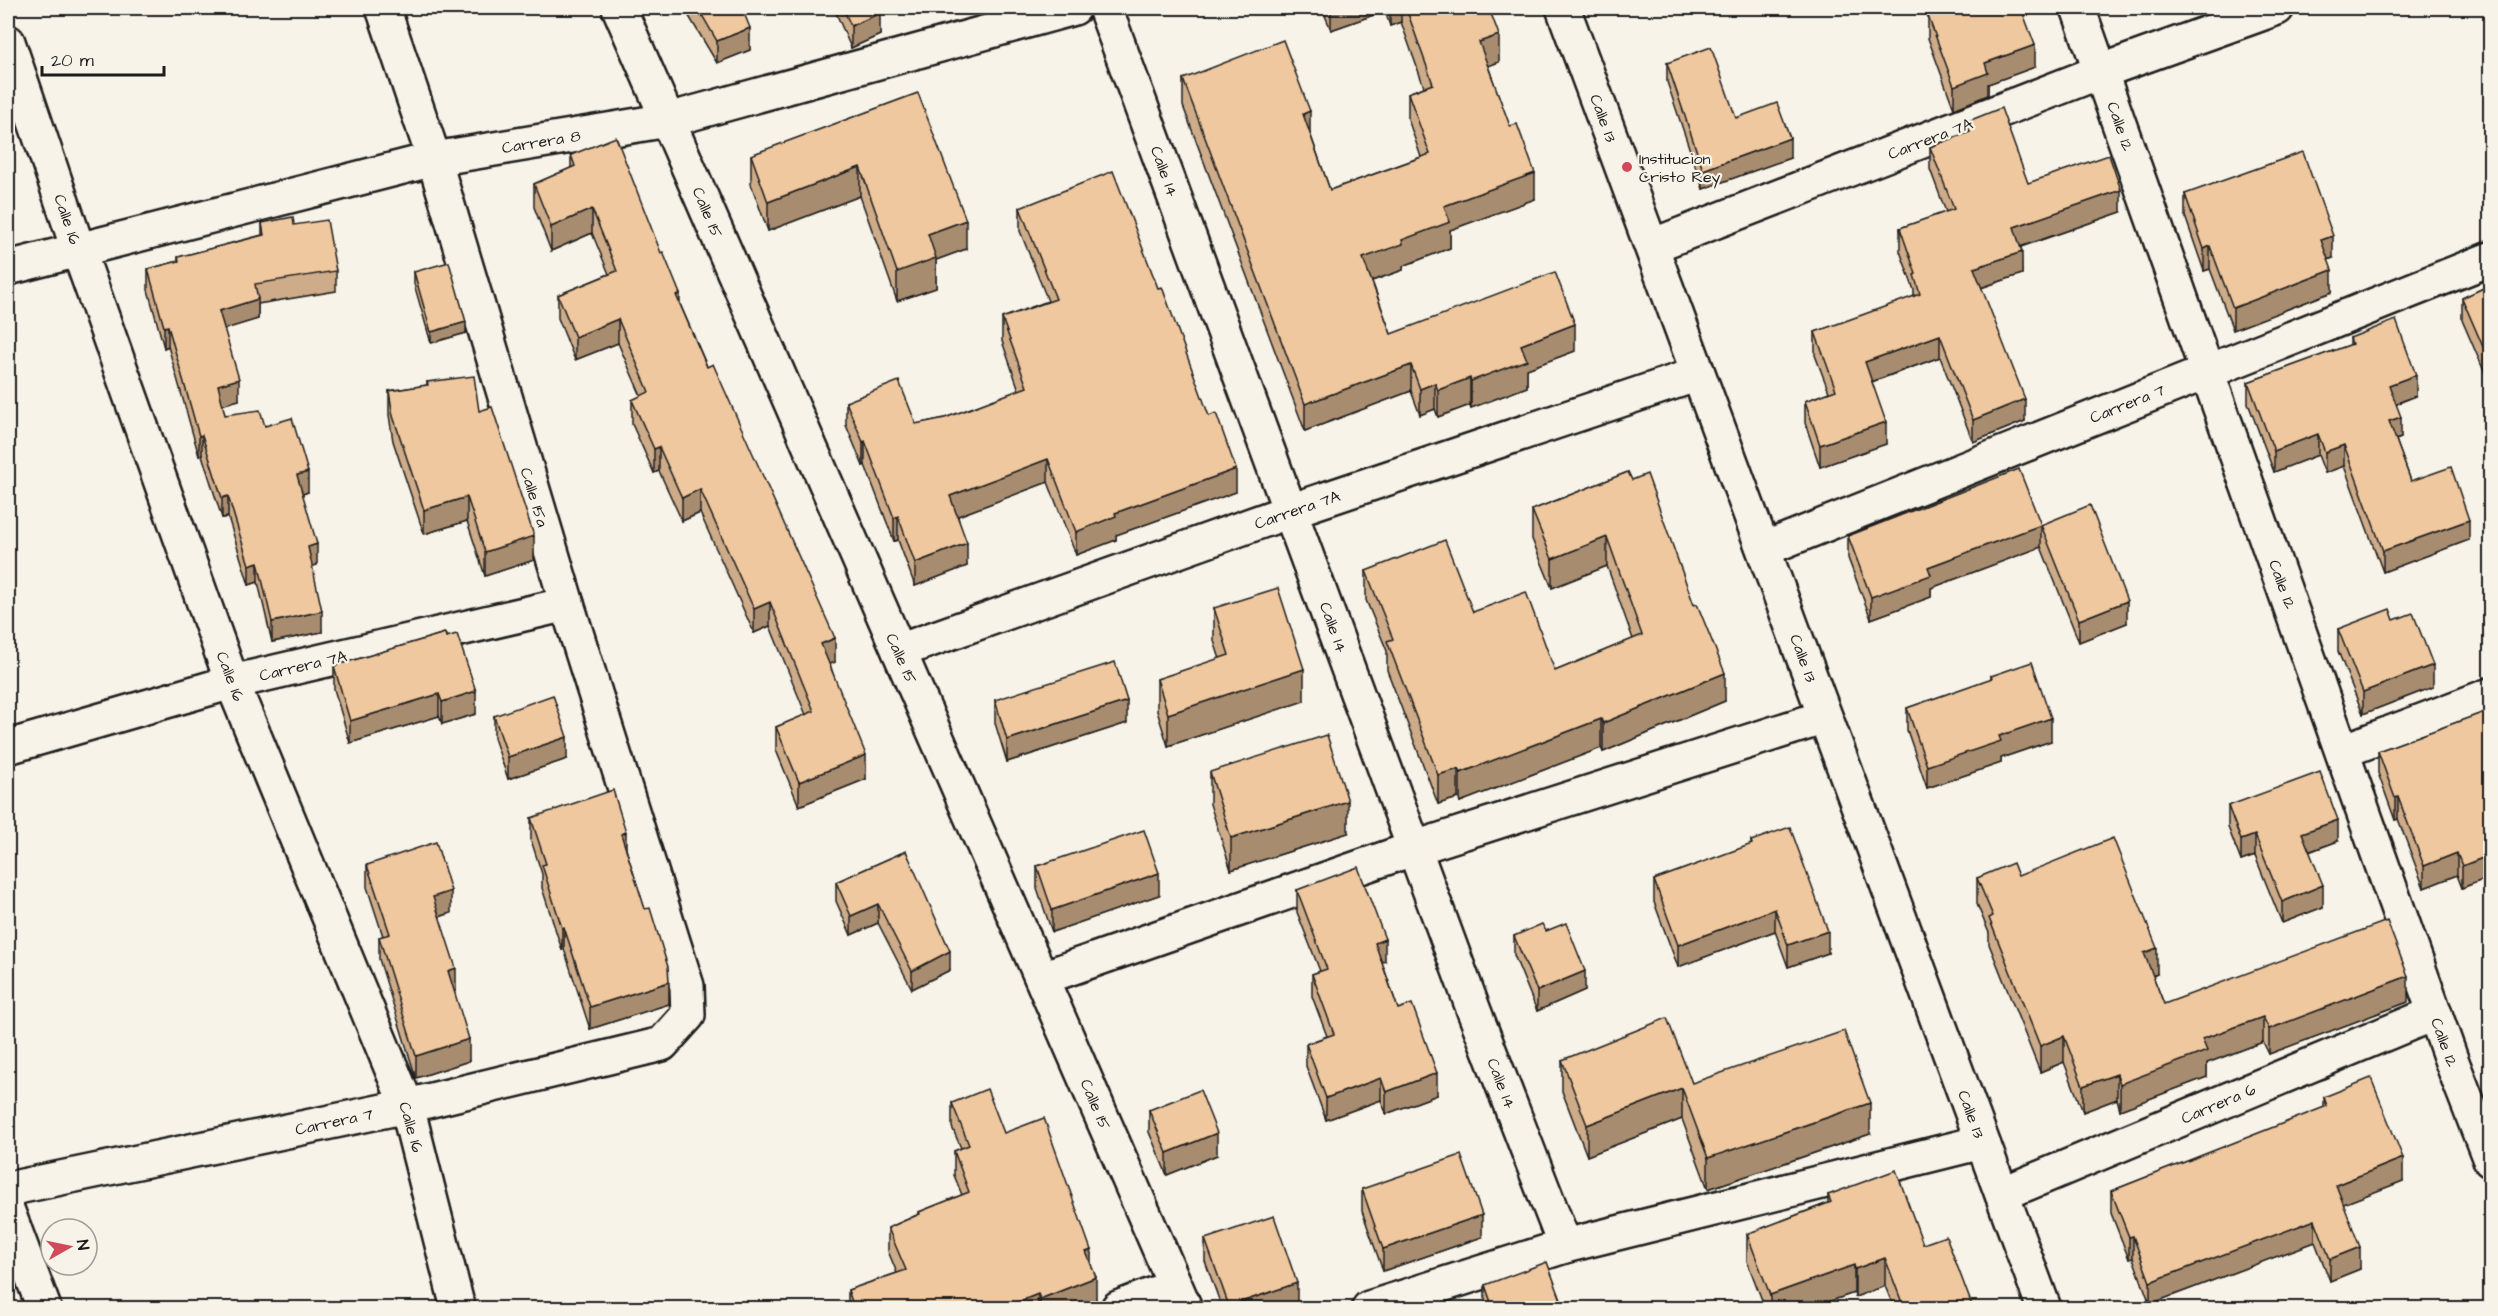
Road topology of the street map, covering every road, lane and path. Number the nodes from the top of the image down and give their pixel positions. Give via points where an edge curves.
1 (382, 8) edge
2 (619, 8) edge
3 (1074, 8) edge
4 (1105, 8) edge
5 (1563, 8) edge
6 (2078, 8) edge
7 (2277, 8) edge
8 (8, 42) edge
9 (2102, 71) junction
10 (668, 120) junction
11 (434, 159) junction
12 (1652, 246) junction
13 (78, 249) junction
14 (2490, 259) edge
15 (8, 268) edge
16 (2207, 371) junction
17 (1698, 374) junction
18 (1290, 511) junction
19 (1764, 549) junction
20 (567, 604) junction
21 (899, 651) junction
22 (232, 682) junction
23 (2490, 695) edge
24 (1825, 717) junction
25 (8, 747) edge
26 (2343, 751) junction
27 (1415, 848) junction
28 (1042, 978) junction
29 (687, 986) joint
30 (2435, 1012) junction
31 (407, 1106) junction
32 (1982, 1142) junction
33 (2490, 1160) edge
34 (8, 1189) edge
35 (2002, 1194) junction
36 (8, 1212) edge
37 (1565, 1246) junction
38 (1180, 1297) edge
39 (44, 1308) edge
40 (458, 1308) edge
41 (1118, 1308) edge
42 (1369, 1308) edge
43 (2044, 1308) edge

1 - 11 main road, Calle 15a
2 - 10 main road, Calle 15
3 - 10 main road, Carrera 8
4 - 18 main road, Calle 14
5 - 12 main road, Calle 13
6 - 9 main road, Calle 12
7 - 9 main road, Carrera 7A
8 - 13 main road, Calle 16
9 - 12 main road, Carrera 7A
9 - 16 main road, Calle 12
10 - 11 main road, Carrera 8
10 - 21 main road, Calle 15
11 - 13 main road, Carrera 8
11 - 20 main road, Calle 15a
12 - 17 main road, Calle 13
13 - 15 main road, Carrera 8
13 - 22 main road, Calle 16
14 - 16 main road, Carrera 7
16 - 19 main road, Carrera 7
16 - 26 main road, Calle 12
17 - 18 main road, Carrera 7A
17 - 19 main road, Calle 13
18 - 21 main road, Carrera 7A
18 - 27 main road, Calle 14
19 - 24 main road, Calle 13
20 - 22 main road, Carrera 7A
20 - 29 main road, Calle 15a
21 - 28 main road, Calle 15
22 - 25 main road, Carrera 7A
22 - 31 main road, Calle 16
23 - 26 main road
24 - 27 main road
24 - 32 main road, Calle 13
26 - 30 main road, Calle 12
27 - 28 main road
27 - 37 main road, Calle 14
28 - 38 main road, Calle 15
29 - 31 main road, Carrera 7 via 688,1015 662,1044
30 - 33 main road, Calle 12
30 - 35 main road, Carrera 6
31 - 34 main road, Carrera 7
31 - 40 main road, Calle 16
32 - 35 main road, Calle 13
32 - 37 main road
35 - 43 main road, Calle 13
36 - 39 main road
37 - 42 main road
38 - 41 main road

